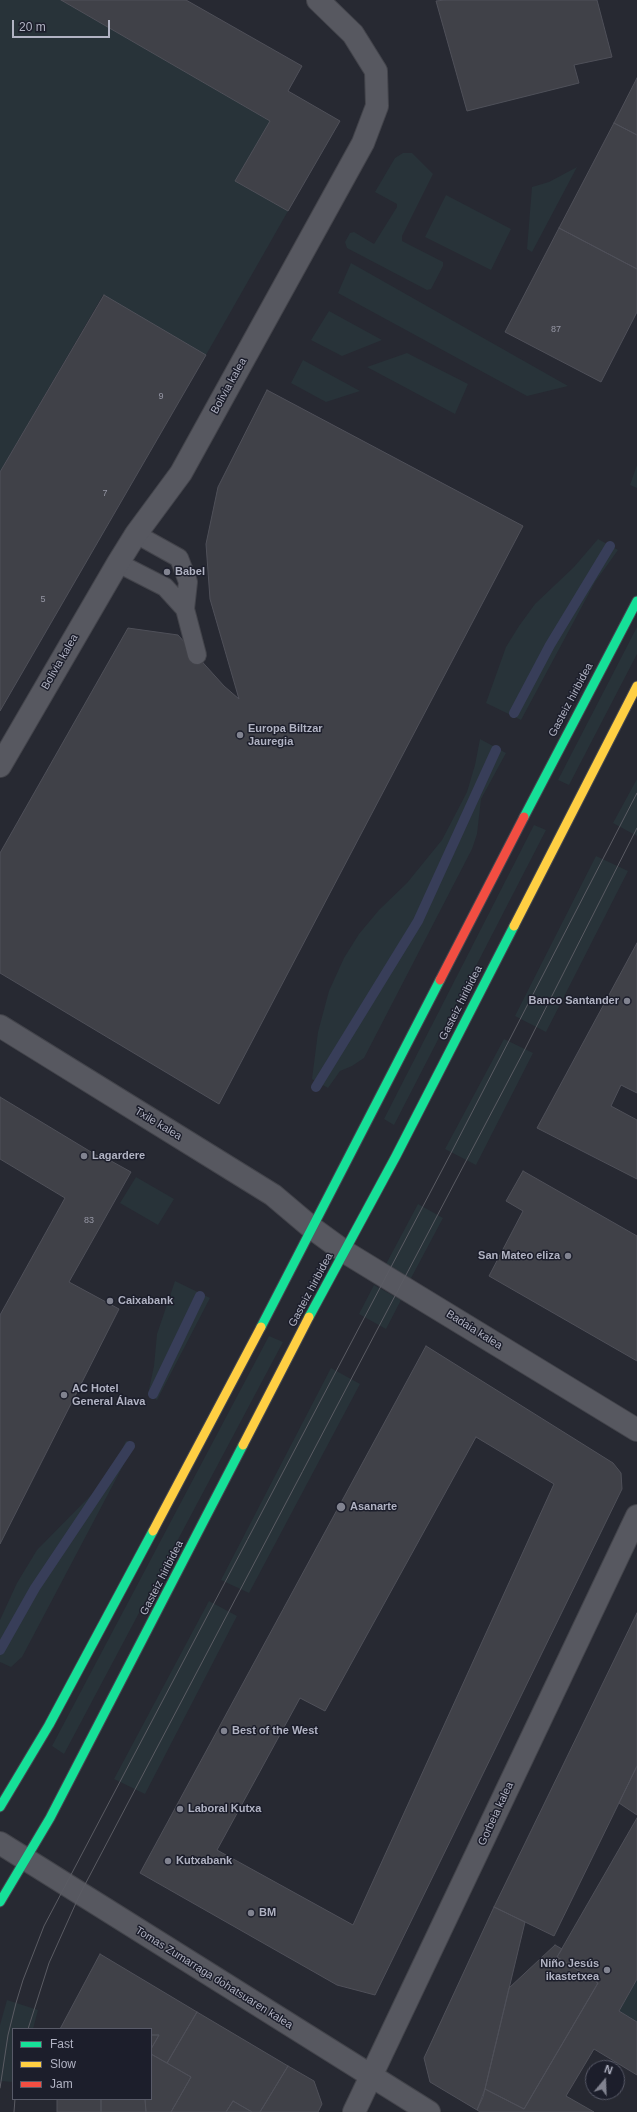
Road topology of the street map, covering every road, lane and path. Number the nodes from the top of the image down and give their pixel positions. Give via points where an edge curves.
1 (318, 0) edge
2 (136, 534) junction
3 (118, 563) junction
4 (637, 601) edge
5 (185, 609) junction
6 (198, 655) dead end
7 (637, 686) edge
8 (0, 766) edge
9 (0, 1026) edge
10 (312, 1228) junction
11 (345, 1252) junction
12 (637, 1430) edge
13 (637, 1516) edge
14 (0, 1807) edge
15 (0, 1843) edge
16 (26, 1860) junction
17 (0, 1902) edge
18 (370, 2077) junction
19 (354, 2112) edge
20 (429, 2112) edge

1 - 2 street, Bolivia kalea via 353,34 376,71 377,106 363,143 181,473
2 - 3 street, Bolivia kalea
2 - 5 lane via 179,558 188,582
3 - 5 lane via 165,587
3 - 8 street, Bolivia kalea
4 - 10 main road, Gasteiz hiribidea
5 - 6 lane
7 - 11 main road, Gasteiz hiribidea
9 - 10 street, Txile kalea via 273,1195
10 - 11 street, Badaia kalea
10 - 14 main road, Gasteiz hiribidea via 111,1612 49,1725
11 - 12 street, Badaia kalea
11 - 16 main road, Gasteiz hiribidea
13 - 18 street, Gorbeia kalea
15 - 16 street, Tomas Zumarraga dohatsuaren kalea
16 - 17 main road, Gasteiz hiribidea
16 - 18 street, Tomas Zumarraga dohatsuaren kalea
18 - 19 street, Gorbeia kalea
18 - 20 street, Tomas Zumarraga dohatsuaren kalea

